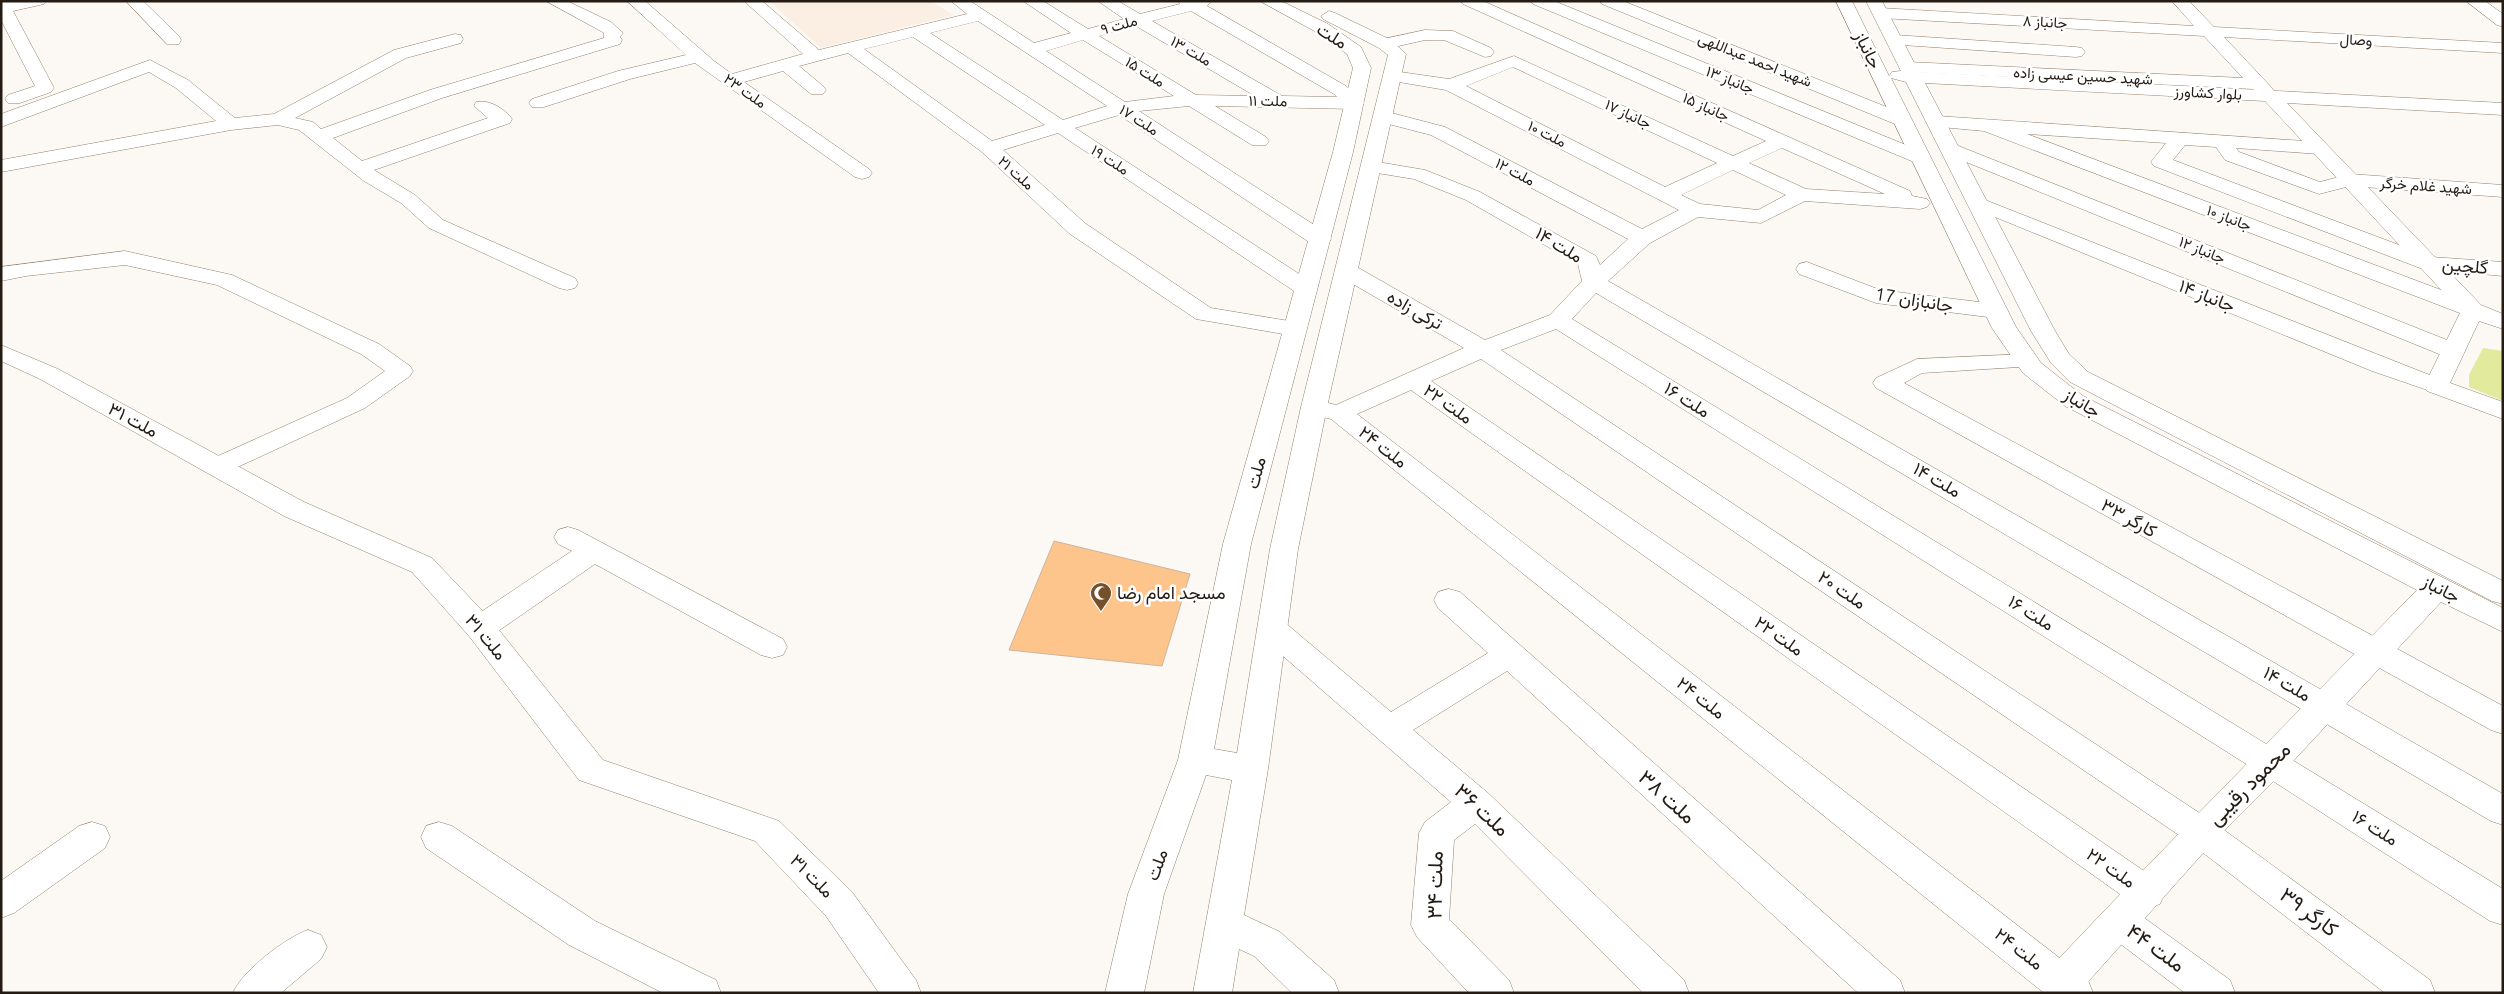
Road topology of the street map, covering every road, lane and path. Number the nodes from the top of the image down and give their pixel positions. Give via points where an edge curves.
1 (38, 1) edge
2 (134, 1) edge
3 (554, 1) edge
4 (635, 1) edge
5 (752, 1) edge
6 (959, 1) edge
7 (1031, 1) edge
8 (1106, 1) edge
9 (1268, 1) edge
10 (1299, 1) edge
11 (1469, 1) edge
12 (1538, 1) edge
13 (1608, 1) edge
14 (1844, 1) edge
15 (2180, 1) edge
16 (2474, 1) edge
17 (1195, 2) edge
18 (594, 3) dead end
19 (2, 7) edge
20 (1877, 7) edge
21 (569, 8) junction
22 (981, 16) junction
23 (1138, 20) junction
24 (2503, 22) edge
25 (916, 31) junction
26 (2209, 32) junction
27 (1085, 34) junction
28 (454, 39) dead end
29 (172, 40) dead end
30 (1894, 40) junction
31 (1385, 44) junction
32 (851, 46) junction
33 (2503, 48) edge
34 (1032, 49) junction
35 (1485, 52) dead end
36 (2076, 52) dead end
37 (816, 56) junction
38 (698, 57) junction
39 (786, 64) junction
40 (1393, 76) junction
41 (1914, 78) junction
42 (730, 80) junction
43 (1884, 83) junction
44 (1451, 85) junction
45 (817, 90) dead end
46 (2271, 97) junction
47 (1190, 100) junction
48 (1276, 100) junction
49 (1, 103) edge
50 (538, 103) dead end
51 (1355, 103) junction
52 (484, 106) dead end
53 (1121, 108) junction
54 (2503, 109) edge
55 (1385, 112) junction
56 (426, 117) dead end
57 (278, 119) junction
58 (1902, 120) junction
59 (1, 121) edge
60 (1937, 122) junction
61 (2503, 122) edge
62 (231, 124) junction
63 (1986, 125) junction
64 (1058, 126) junction
65 (319, 136) junction
66 (2180, 138) junction
67 (1259, 141) dead end
68 (1781, 141) junction
69 (2222, 141) junction
70 (336, 148) junction
71 (988, 148) junction
72 (2319, 148) junction
73 (1951, 149) junction
74 (1921, 158) junction
75 (1732, 163) junction
76 (1, 166) edge
77 (1372, 167) junction
78 (360, 168) junction
79 (862, 172) dead end
80 (2350, 180) junction
81 (2503, 191) edge
82 (1664, 195) junction
83 (1802, 196) junction
84 (1920, 203) junction
85 (1980, 204) junction
86 (1946, 206) junction
87 (1695, 210) junction
88 (1642, 238) junction
89 (1320, 239) junction
90 (2428, 263) junction
91 (1807, 269) dead end
92 (2503, 269) edge
93 (1347, 271) junction
94 (1, 274) edge
95 (1594, 282) junction
96 (567, 283) dead end
97 (1306, 288) junction
98 (2473, 310) junction
99 (1558, 320) junction
100 (2000, 320) junction
101 (2503, 322) edge
102 (1295, 329) junction
103 (2044, 331) junction
104 (1483, 349) junction
105 (2453, 351) junction
106 (1, 352) edge
107 (2027, 361) junction
108 (1412, 379) junction
109 (2436, 386) junction
110 (1274, 404) junction
111 (1327, 410) junction
112 (2503, 411) edge
113 (218, 466) junction
114 (2408, 559) junction
115 (2437, 587) junction
116 (2503, 594) edge
117 (1449, 600) dead end
118 (2503, 621) edge
119 (480, 628) junction
120 (1272, 629) junction
121 (772, 647) dead end
122 (2376, 652) junction
123 (1508, 655) junction
124 (2325, 706) junction
125 (2503, 721) edge
126 (1389, 729) junction
127 (1195, 760) junction
128 (2271, 762) junction
129 (1251, 769) junction
130 (1476, 803) junction
131 (2503, 810) edge
132 (2201, 832) junction
133 (92, 837) dead end
134 (439, 837) dead end
135 (2147, 893) junction
136 (1, 902) edge
137 (2503, 908) edge
138 (2120, 921) junction
139 (1224, 924) junction
140 (308, 947) dead end
141 (2068, 988) edge
142 (252, 993) edge
143 (702, 993) edge
144 (902, 993) edge
145 (1124, 993) edge
146 (1212, 993) edge
147 (1320, 993) edge
148 (1495, 993) edge
149 (1670, 993) edge
150 (1886, 993) edge
151 (2216, 993) edge
152 (2416, 993) edge

1 - 19 street
2 - 29 street
3 - 21 street
4 - 38 street, ملت ۲۳
5 - 37 street
6 - 22 street, ملت ۱۷
7 - 27 street, ملت ۱۵
8 - 23 street, ملت ۱۳
9 - 51 street, ملت via 1322,28 1355,51 1362,68
10 - 31 street, ملت
11 - 68 street, جانباز ۱۵
12 - 74 street, جانباز ۱۳
13 - 58 street, شهید احمد عبداللهی
14 - 43 street, جانباز
15 - 26 street
16 - 24 street
17 - 23 street, ملت ۹
17 - 51 street via 1340,90
18 - 21 street
19 - 49 street via 45,88
20 - 26 street, جانباز ۸
20 - 30 street, جانباز
21 - 65 street via 615,33 611,35 614,40 436,94
22 - 25 street
22 - 34 street, ملت ۱۷
23 - 27 street, ملت ۹
23 - 48 street, ملت ۱۳
25 - 32 street
25 - 64 street, ملت ۱۹
26 - 33 street, وصال
26 - 46 street
27 - 34 street, ملت ۹
27 - 47 street, ملت ۱۵
28 - 57 street via 400,54
30 - 36 street
30 - 41 street, جانباز
31 - 35 street via 1426,35 1447,35
31 - 40 street via 1397,54
32 - 37 street
32 - 71 street, ملت ۲۱
34 - 53 street, ملت ۱۷
37 - 39 street
38 - 42 street, ملت ۲۳
38 - 50 street via 624,75
39 - 42 street
39 - 45 street
40 - 44 street, ملت ۱۰
40 - 55 street
41 - 43 street
41 - 46 street, بلوار کشاورز
41 - 46 street, شهید حسین عیسی زاده
41 - 60 street, جانباز
42 - 79 street, ملت ۲۳
43 - 58 street, جانباز
44 - 75 street, جانباز ۱۷ via 1514,61
44 - 82 street, ملت ۱۰
46 - 54 street, بلوار کشاورز
46 - 61 street, بلوار کشاورز
46 - 72 street
47 - 48 street, ملت ۱۱
47 - 53 street, ملت ۱۱
47 - 67 street, ملت ۱۵
48 - 51 street, ملت ۱۱
51 - 55 street, ملت ۱۱
51 - 89 street, ملت
52 - 78 street via 503,119
53 - 64 street, ملت ۱۱
53 - 89 street, ملت ۱۷
55 - 77 street
55 - 88 street, ملت ۱۲ via 1438,131
56 - 70 street
57 - 62 street
57 - 65 street via 306,126
58 - 74 street, جانباز
59 - 62 street via 150,65 182,84
60 - 63 street
60 - 73 street, جانباز
62 - 76 street
63 - 66 street
63 - 98 street, جانباز ۱۰
64 - 71 street, ملت ۱۱
64 - 97 street, ملت ۱۹
65 - 70 street
66 - 69 street
66 - 90 street via 2161,162
68 - 75 street
68 - 84 street, جانباز ۱۵
69 - 72 street
69 - 80 street, شهید غلام خرگر via 2232,156 2319,188
70 - 78 street
71 - 102 street, ملت ۲۱ via 1078,229 1204,314
72 - 80 street
73 - 85 street, جانباز
73 - 105 street, جانباز ۱۲
74 - 86 street, جانباز
75 - 82 street
75 - 83 street, جانباز ۱۷
77 - 93 street
77 - 95 street, ملت ۱۴ via 1418,174 1473,196 1588,261
78 - 96 street via 408,199 436,224
80 - 81 street, شهید غلام خرگر
80 - 90 street
82 - 87 street, ملت ۱۰
83 - 84 street
83 - 87 street via 1761,217
84 - 86 street, جانباز ۱۵
85 - 103 street, جانباز
85 - 109 street, جانباز ۱۴
86 - 100 street, جانباز
87 - 88 street
88 - 95 street
89 - 97 street, ملت
90 - 92 street, گلچین
90 - 98 street
91 - 100 street, جانبازان 17 via 1876,296
93 - 104 street, ترکی زاده
93 - 111 street
94 - 113 street via 125,258 224,280 370,349 401,371 356,403
95 - 99 street
95 - 124 street, ملت ۱۴
97 - 102 street, ملت
98 - 101 street, جانباز ۱۰
98 - 105 street
99 - 104 street
99 - 128 street, ملت ۱۶
100 - 103 street, جانبازان 17
100 - 107 street, جانباز
102 - 110 street, ملت
103 - 114 street, جانباز via 2060,358 2079,377 2098,389
104 - 108 street
104 - 132 street, ملت ۲۰
105 - 109 street
106 - 113 street, ملت ۳۱ via 49,374
107 - 114 street, جانباز via 2074,401
107 - 122 street, کارگر ۳۳ via 1917,366 1885,383
108 - 111 street
108 - 135 street, ملت ۲۲
109 - 112 street, جانباز ۱۴
110 - 111 street
110 - 127 street, ملت via 1238,544
111 - 120 street via 1284,549
111 - 141 street, ملت ۲۴
113 - 119 street, ملت ۳۱ via 294,509 422,565
114 - 115 street, جانباز
114 - 116 street, جانباز
115 - 118 street, جانباز
115 - 122 street, محمود رقیبی
117 - 123 street, ملت ۳۸
119 - 121 street via 580,544
119 - 144 street, ملت ۳۱ via 591,770 767,831 839,904
120 - 126 street, ملت ۳۶
120 - 129 street
122 - 124 street, محمود رقیبی
122 - 125 street, کارگر ۳۳
123 - 126 street
123 - 150 street, ملت ۳۸
124 - 128 street, محمود رقیبی
124 - 131 street, ملت ۱۴
126 - 130 street, ملت ۳۶
127 - 129 street
127 - 145 street, ملت via 1146,894
128 - 132 street, محمود رقیبی
128 - 137 street, ملت ۱۶
129 - 139 street
130 - 148 street, ملت ۳۴ via 1437,833 1430,924
130 - 149 street, ملت ۳۶
132 - 135 street, محمود رقیبی
132 - 152 street, کارگر ۳۹
133 - 136 street
134 - 143 street via 582,933
135 - 138 street, محمود رقیبی
138 - 141 street, محمود رقیبی
138 - 151 street, ملت ۴۴
139 - 146 street
139 - 147 street via 1267,944
140 - 142 street

